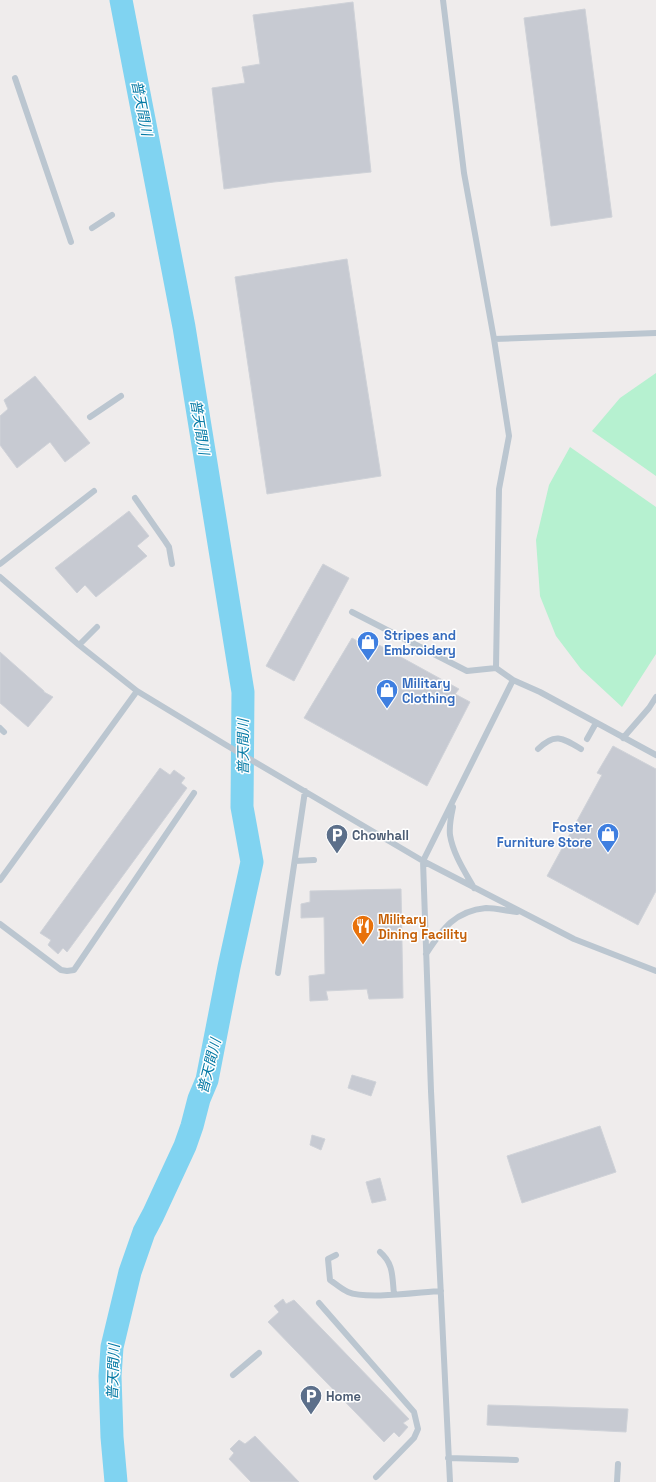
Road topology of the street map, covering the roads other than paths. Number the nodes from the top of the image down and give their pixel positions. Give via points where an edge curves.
1 (443, 0) edge
2 (15, 78) dead end
3 (112, 215) dead end
4 (92, 228) dead end
5 (71, 242) dead end
6 (656, 333) edge
7 (494, 339) junction
8 (121, 396) dead end
9 (90, 417) dead end
10 (94, 491) dead end
11 (135, 498) dead end
12 (0, 564) edge
13 (172, 564) dead end
14 (0, 577) edge
15 (352, 612) dead end
16 (97, 627) dead end
17 (79, 645) junction
18 (496, 668) junction
19 (513, 680) junction
20 (137, 691) junction
21 (656, 697) edge
22 (596, 723) junction
23 (623, 738) junction
24 (587, 739) dead end
25 (581, 749) dead end
26 (538, 750) dead end
27 (656, 755) edge
28 (305, 791) junction
29 (194, 793) dead end
30 (454, 799) junction
31 (314, 860) dead end
32 (295, 861) junction
33 (423, 861) junction
34 (1, 877) edge
35 (474, 888) junction
36 (523, 913) junction
37 (0, 924) edge
38 (426, 954) junction
39 (656, 971) edge
40 (278, 974) dead end
41 (380, 1252) dead end
42 (336, 1255) dead end
43 (441, 1291) junction
44 (394, 1294) junction
45 (319, 1303) dead end
46 (259, 1353) dead end
47 (233, 1375) dead end
48 (448, 1458) junction
49 (516, 1460) dead end
50 (618, 1464) dead end
51 (376, 1477) dead end
52 (450, 1482) edge
53 (617, 1482) edge

1 - 7 lane via 464,173
2 - 5 lane
3 - 4 lane
6 - 7 lane
7 - 18 lane via 509,436 499,489
8 - 9 lane
10 - 12 lane
11 - 13 lane via 169,547
14 - 17 lane
15 - 18 lane via 467,672
16 - 17 lane
17 - 20 lane
18 - 19 lane
19 - 22 lane
19 - 30 lane
20 - 28 lane
20 - 34 lane
21 - 23 lane
22 - 23 lane
22 - 24 lane
23 - 27 lane
25 - 26 lane via 563,738 545,743
28 - 32 lane
28 - 33 lane
29 - 37 lane via 74,970 61,970
30 - 33 lane
30 - 35 lane via 450,836 458,860
31 - 32 lane
32 - 40 lane
33 - 35 lane
33 - 38 lane
35 - 36 lane
36 - 38 lane via 487,908 467,912 442,930
36 - 39 lane via 574,939
38 - 43 lane
41 - 44 lane via 391,1266
42 - 44 lane via 328,1259 328,1268 330,1280 339,1287 349,1293 363,1295
43 - 44 lane
43 - 48 lane
45 - 51 lane via 414,1412 418,1429 414,1438
46 - 47 lane
48 - 49 lane
48 - 52 lane
50 - 53 lane

